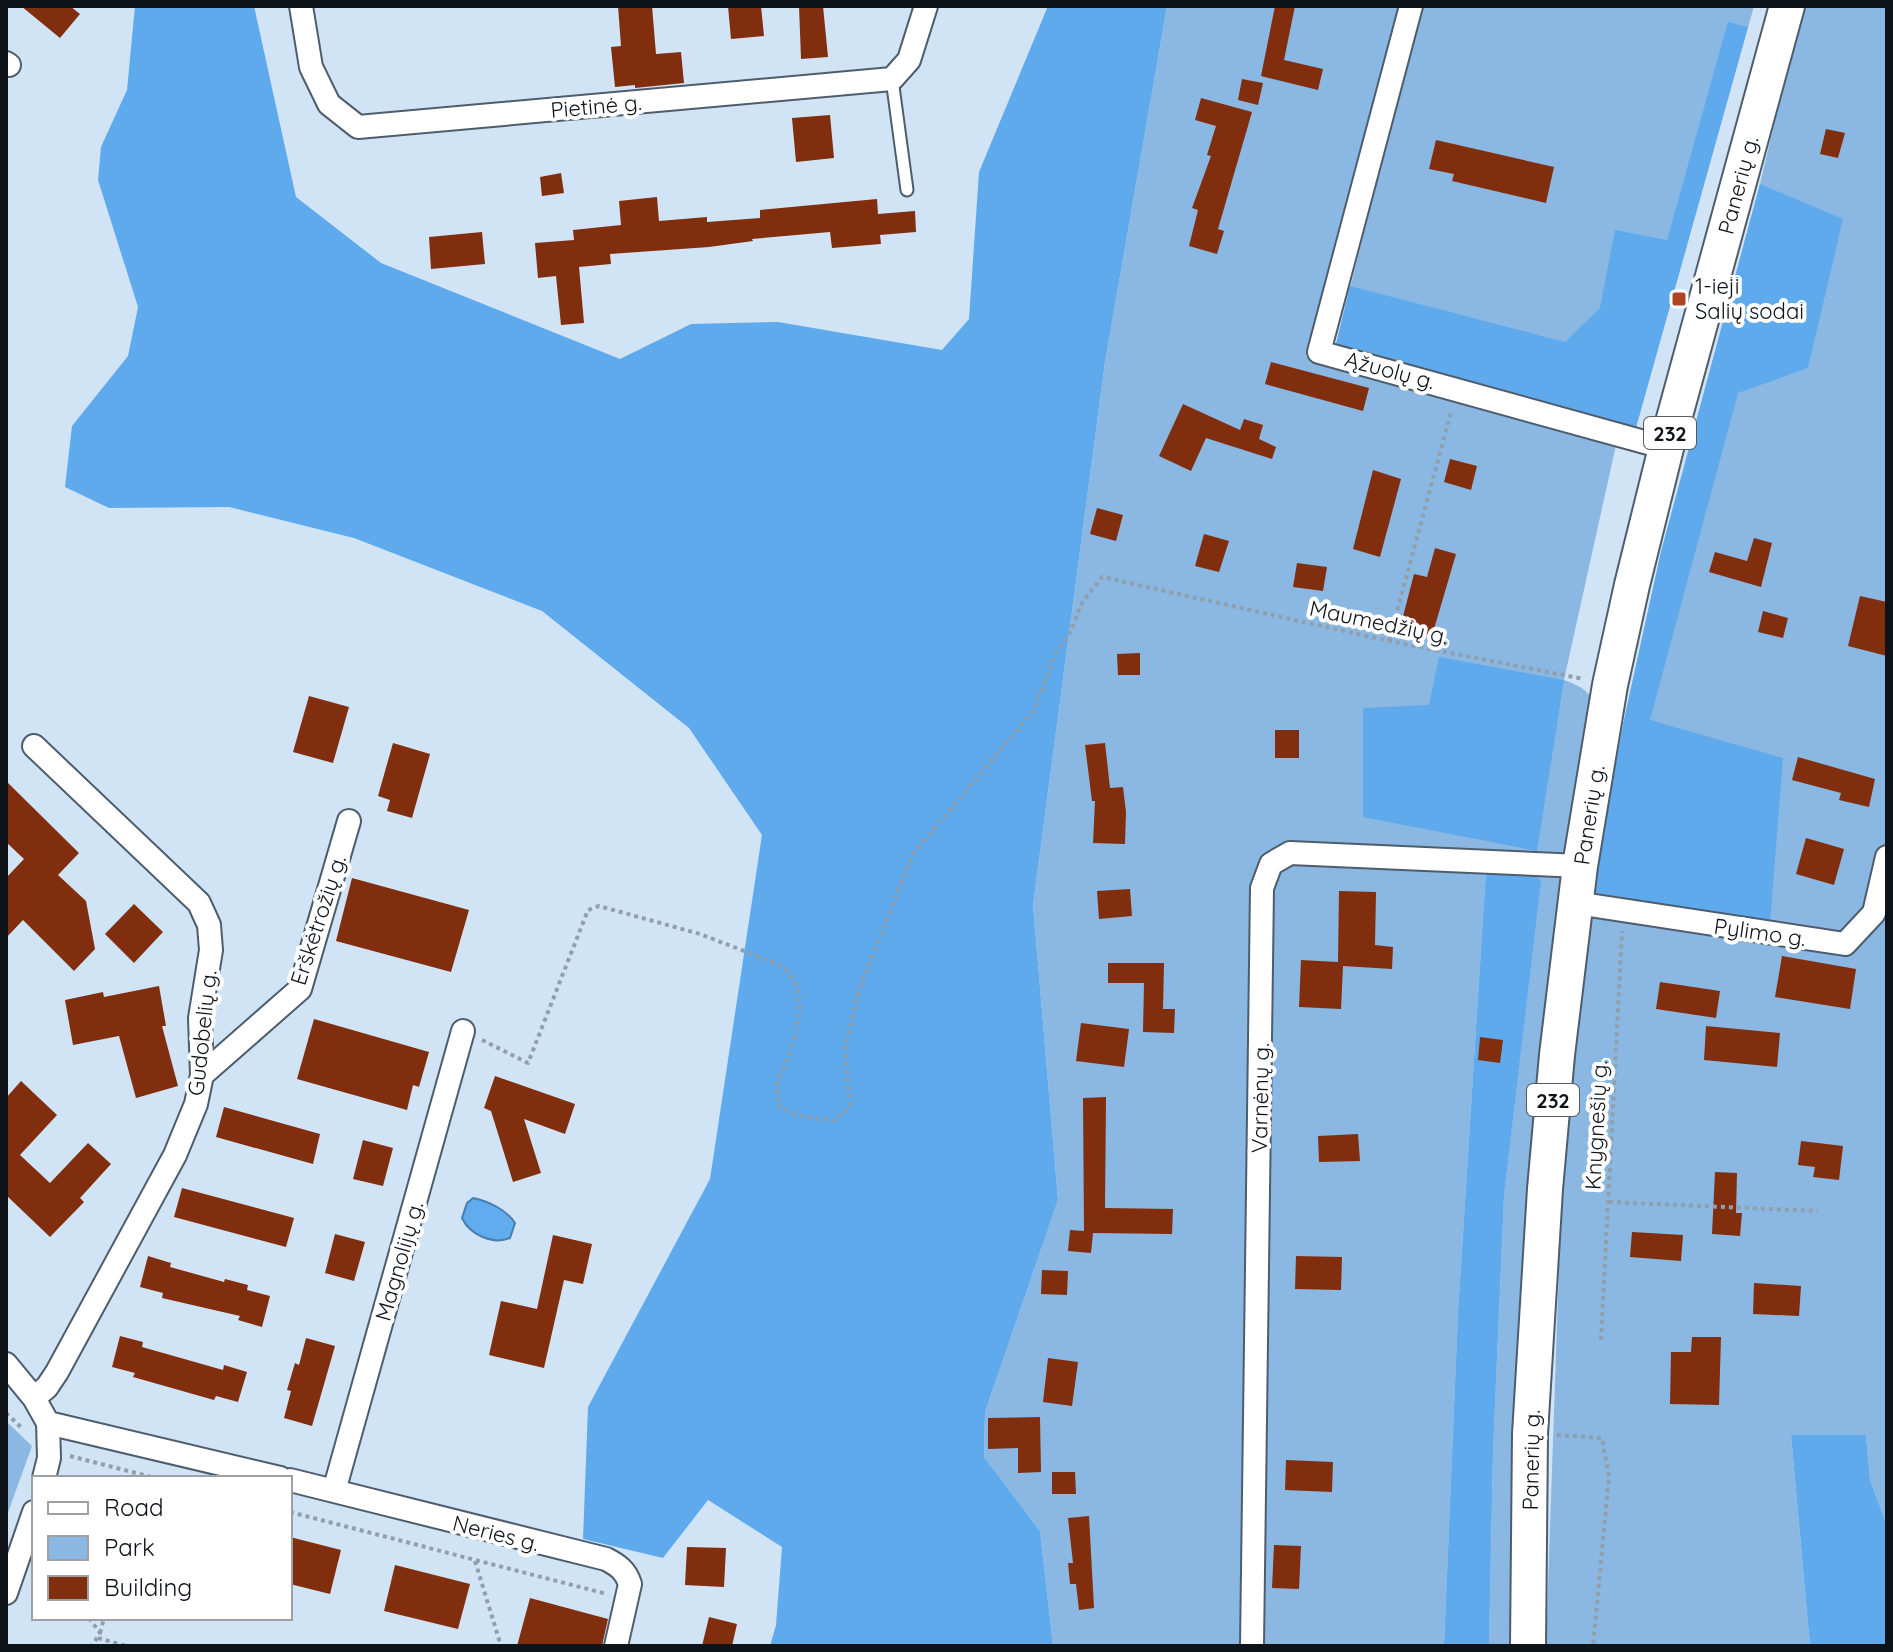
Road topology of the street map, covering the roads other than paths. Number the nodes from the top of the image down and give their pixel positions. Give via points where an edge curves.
1 (301, 6) edge
2 (926, 6) edge
3 (1411, 6) edge
4 (1787, 6) edge
5 (892, 79) junction
6 (907, 190) dead end
7 (1666, 448) junction
8 (34, 746) dead end
9 (349, 821) dead end
10 (1887, 857) edge
11 (1580, 866) junction
12 (1576, 903) junction
13 (463, 1031) road end
14 (202, 1075) junction
15 (6, 1364) edge
16 (34, 1398) junction
17 (48, 1423) junction
18 (44, 1476) edge
19 (272, 1476) edge
20 (292, 1480) edge
21 (334, 1491) junction
22 (32, 1518) edge
23 (6, 1593) edge
24 (616, 1646) edge
25 (1252, 1646) edge
26 (1528, 1646) edge

1 - 5 street, Pietinė g. via 311,67 329,104 358,127
2 - 5 street via 909,60
3 - 7 street, Ąžuolų g. via 1319,352
4 - 7 main road, Panerių g. / 232
5 - 6 lane
7 - 11 main road, Panerių g. / 232 via 1610,685
8 - 14 street, Gudobelių g. via 199,903 209,925 211,950 200,1018
9 - 14 street, Erškėtrožių g. via 300,989
10 - 12 street, Pylimo g. via 1874,913 1845,944
11 - 12 main road, Panerių g. / 232
11 - 25 street, Varnėnų g. via 1290,853 1271,864 1262,888
12 - 26 main road, Panerių g. / 232 via 1545,1189 1530,1434
13 - 21 street, Magnolijų g.
14 - 16 street, Gudobelių g. via 175,1155 57,1372
15 - 16 street
16 - 17 street
17 - 18 street
17 - 19 street
20 - 21 street, Neries g.
21 - 24 street, Neries g. via 618,1565 630,1584
22 - 23 street

